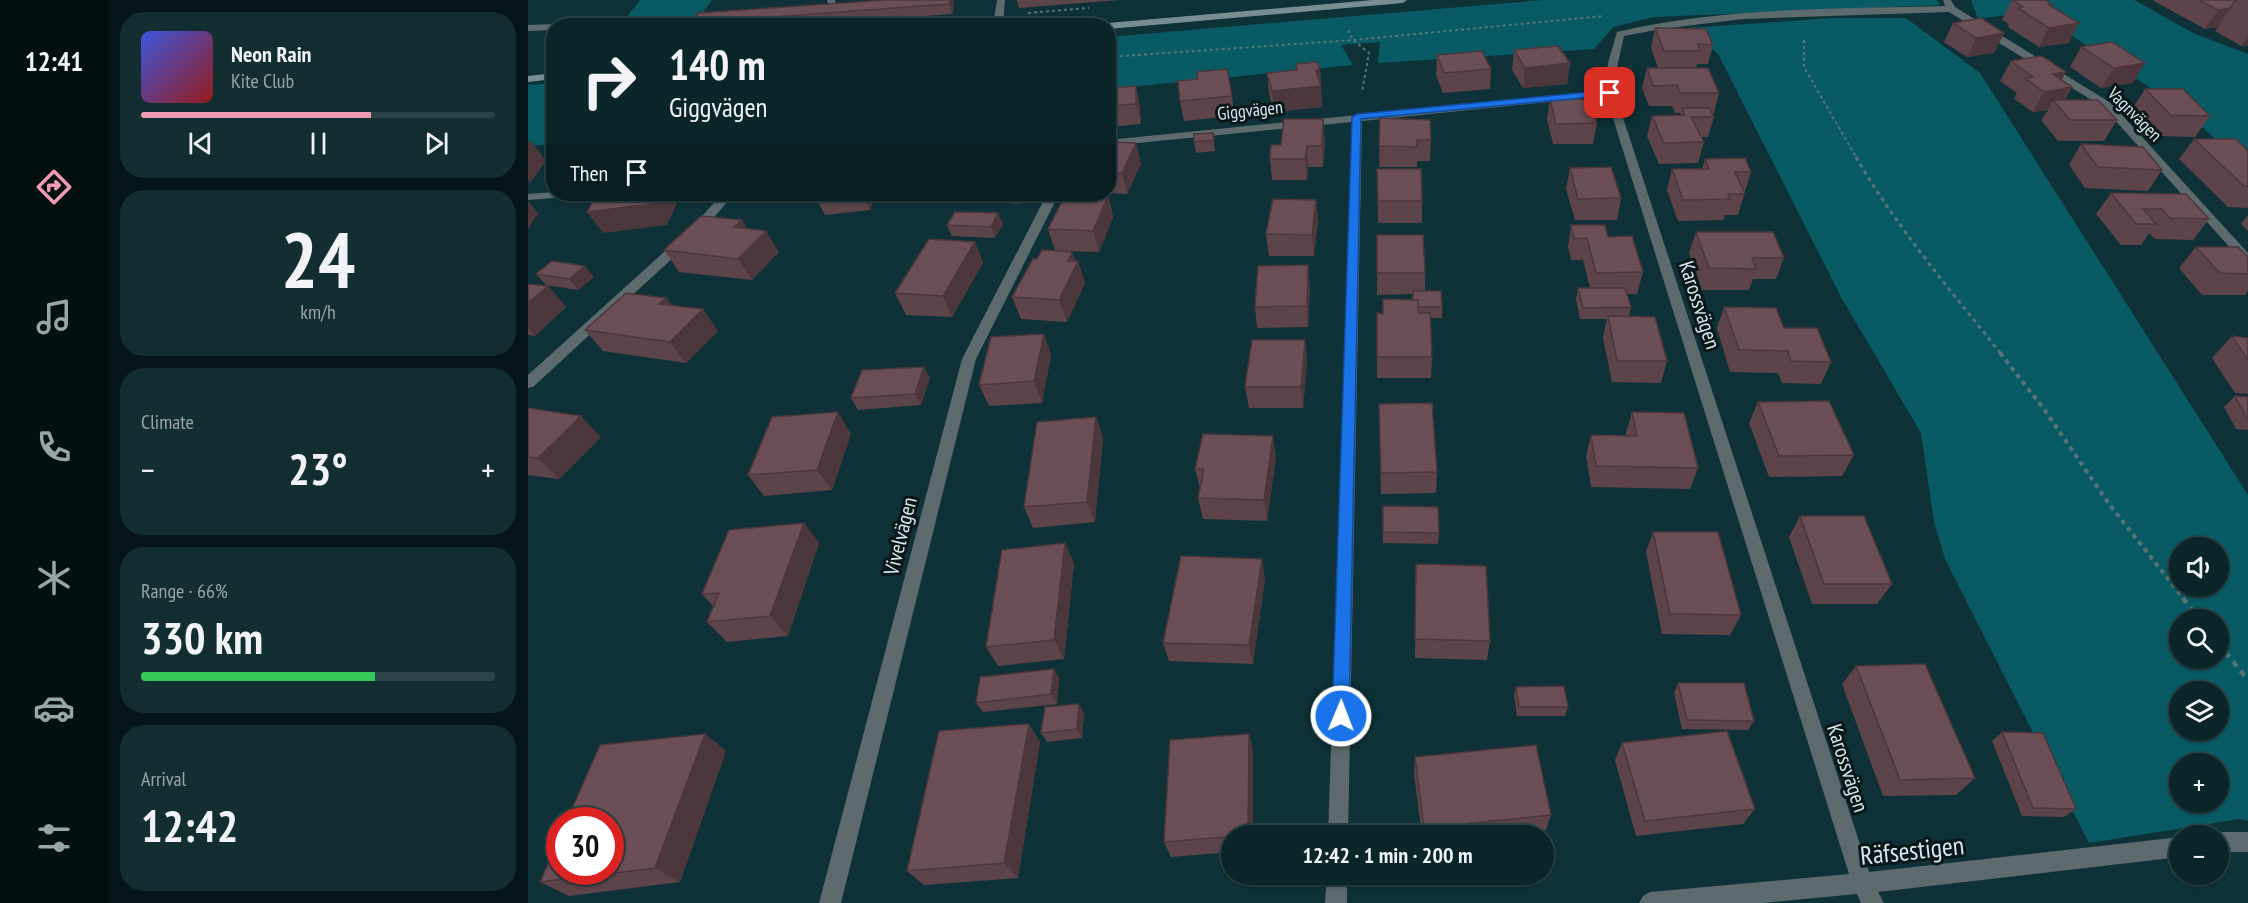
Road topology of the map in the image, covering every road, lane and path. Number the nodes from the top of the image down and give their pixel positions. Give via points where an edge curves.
1 (1001, 0) edge
2 (1403, 0) edge
3 (1949, 4) edge
4 (832, 5) edge
5 (844, 8) edge
6 (1092, 8) dead end
7 (821, 10) edge
8 (1607, 15) dead end
9 (998, 18) edge
10 (1020, 18) edge
11 (1116, 25) edge
12 (546, 27) edge
13 (528, 28) edge
14 (1348, 29) dead end
15 (1353, 40) junction
16 (1116, 56) edge
17 (1804, 67) dead end
18 (546, 77) edge
19 (528, 79) edge
20 (1610, 93) junction
21 (1357, 117) junction
22 (1116, 142) edge
23 (546, 196) edge
24 (528, 197) edge
25 (722, 201) edge
26 (1049, 201) edge
27 (2248, 260) edge
28 (528, 383) edge
29 (2191, 609) edge
30 (2229, 657) edge
31 (2248, 680) edge
32 (1338, 825) edge
33 (2229, 842) edge
34 (2248, 842) edge
35 (2169, 848) edge
36 (1862, 883) junction
37 (1337, 885) edge
38 (830, 903) edge
39 (1336, 903) edge
40 (1650, 903) edge
41 (1873, 903) edge

1 - 9 street
2 - 11 main road
3 - 20 street, Karossvägen via 1668,23 1620,34
3 - 27 street, Vagnvägen via 2107,105
4 - 5 street
4 - 7 street
6 - 10 path
8 - 15 path
12 - 13 street
14 - 15 path
15 - 16 path
15 - 21 path via 1369,53
17 - 29 path via 1869,179 1924,256 2044,409 2109,504
18 - 19 main road
20 - 21 street, Giggvägen
20 - 36 street, Karossvägen
21 - 22 street, Giggvägen
21 - 32 street
23 - 24 street
25 - 28 street via 699,227
26 - 38 street, Vivelvägen via 969,359
30 - 31 path
33 - 34 street
35 - 36 street, Räfsestigen
36 - 40 street, Räfsestigen
36 - 41 street, Karossvägen
37 - 39 street

